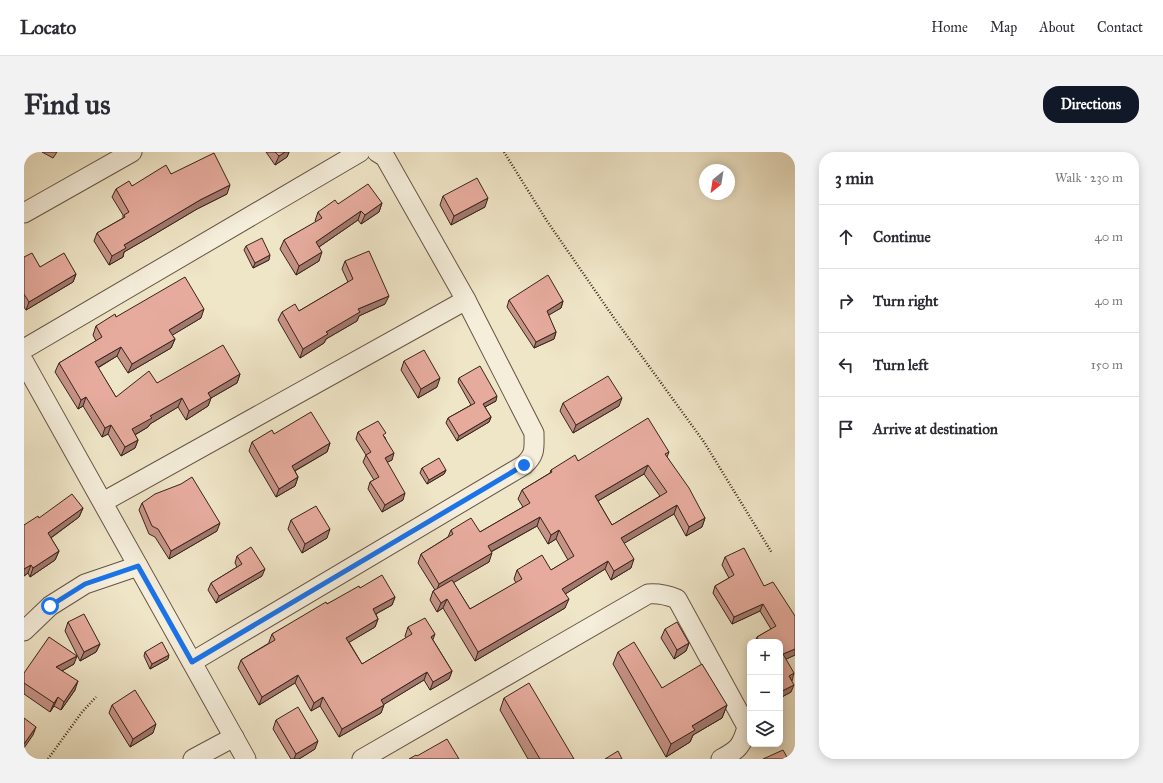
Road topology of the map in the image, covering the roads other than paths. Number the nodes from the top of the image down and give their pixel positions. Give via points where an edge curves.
1 (132, 152) edge
2 (360, 152) edge
3 (377, 152) edge
4 (24, 213) edge
5 (466, 300) junction
6 (24, 349) edge
7 (24, 362) edge
8 (103, 502) junction
9 (138, 566) junction
10 (24, 631) edge
11 (192, 662) junction
12 (234, 737) junction
13 (193, 759) edge
14 (246, 759) edge
15 (362, 759) edge
16 (722, 759) edge

1 - 4 street
2 - 6 street
3 - 5 street via 385,157
5 - 8 street
5 - 11 street via 534,433 531,458 524,465
7 - 8 street
8 - 9 street
9 - 10 street via 85,584 50,606
9 - 11 street
11 - 12 street
12 - 13 street
12 - 14 street
15 - 16 street via 648,594 656,593 677,599 747,727 741,745

